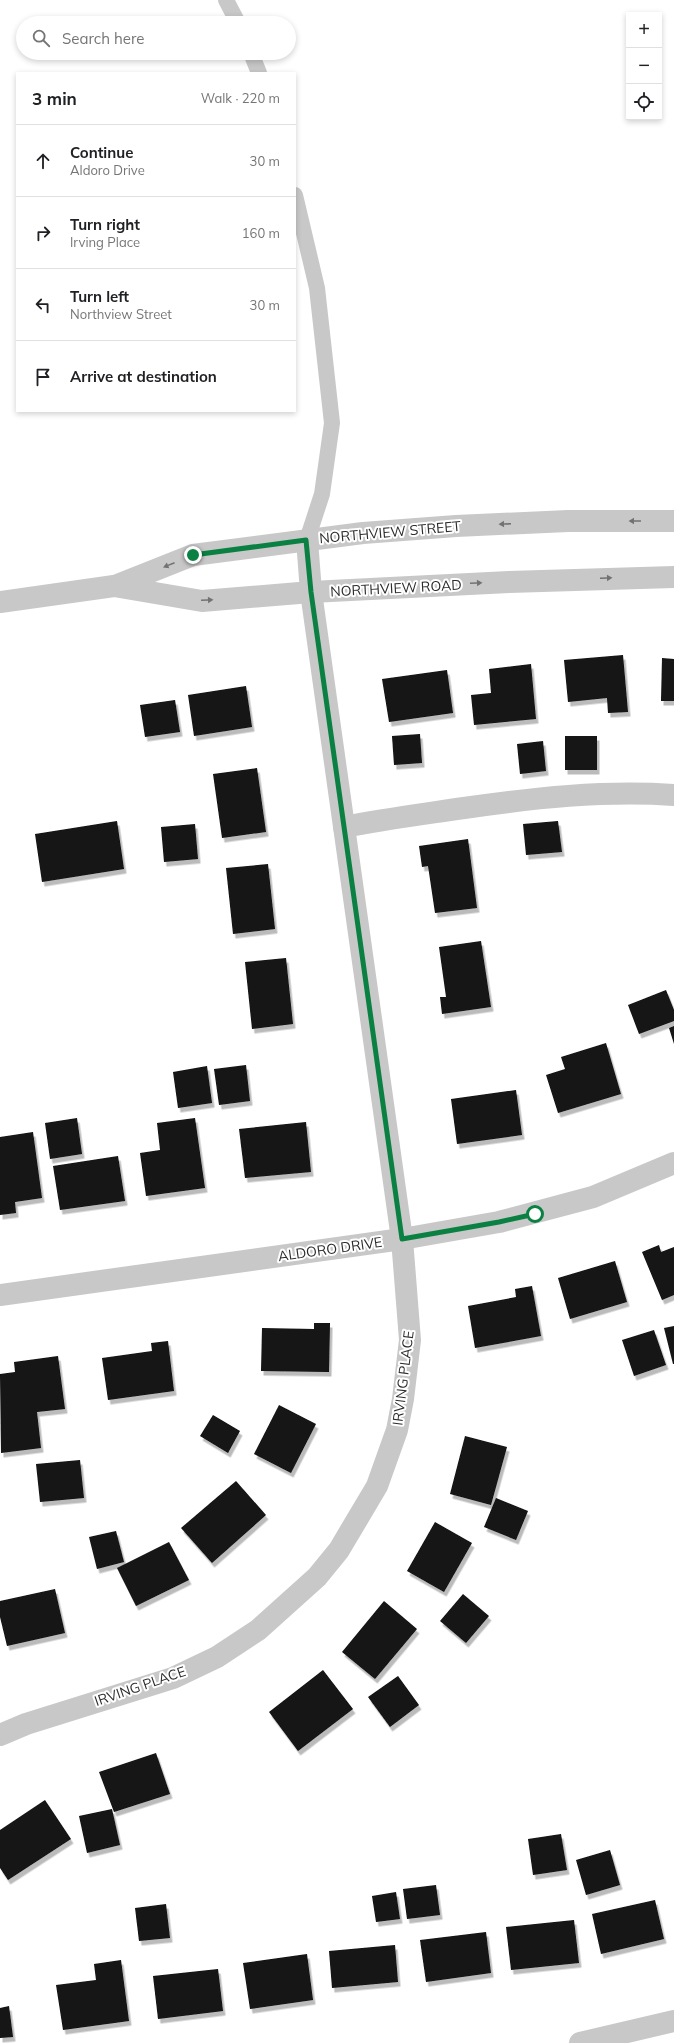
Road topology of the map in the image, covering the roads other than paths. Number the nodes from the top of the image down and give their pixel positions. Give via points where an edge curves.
1 (226, 0) edge
2 (234, 16) edge
3 (254, 60) edge
4 (259, 72) edge
5 (296, 199) edge
6 (674, 521) edge
7 (306, 540) junction
8 (674, 577) edge
9 (114, 586) junction
10 (311, 592) junction
11 (0, 602) edge
12 (674, 795) edge
13 (344, 827) junction
14 (674, 1163) edge
15 (402, 1239) junction
16 (0, 1295) edge
17 (0, 1736) edge
18 (665, 2030) edge
19 (580, 2043) edge

1 - 2 lane
3 - 4 lane
5 - 7 lane via 317,288 332,423 322,494
6 -> 7 street, NORTHVIEW STREET via 568,521 456,526
7 -> 9 street, NORTHVIEW STREET via 193,555
7 - 10 street, IRVING PLACE
10 -> 8 street, NORTHVIEW ROAD
9 -> 10 street, NORTHVIEW ROAD via 202,601
9 - 11 street, NORTHVIEW ROAD
10 - 13 street, IRVING PLACE
12 - 13 street via 608,793 510,801
13 - 15 street, IRVING PLACE
14 - 15 street, ALDORO DRIVE via 593,1197 535,1214
15 - 16 street, ALDORO DRIVE
15 - 17 street, IRVING PLACE via 410,1340 397,1430 377,1486 335,1555 317,1577 258,1630 217,1657 173,1678 26,1724
18 - 19 street

